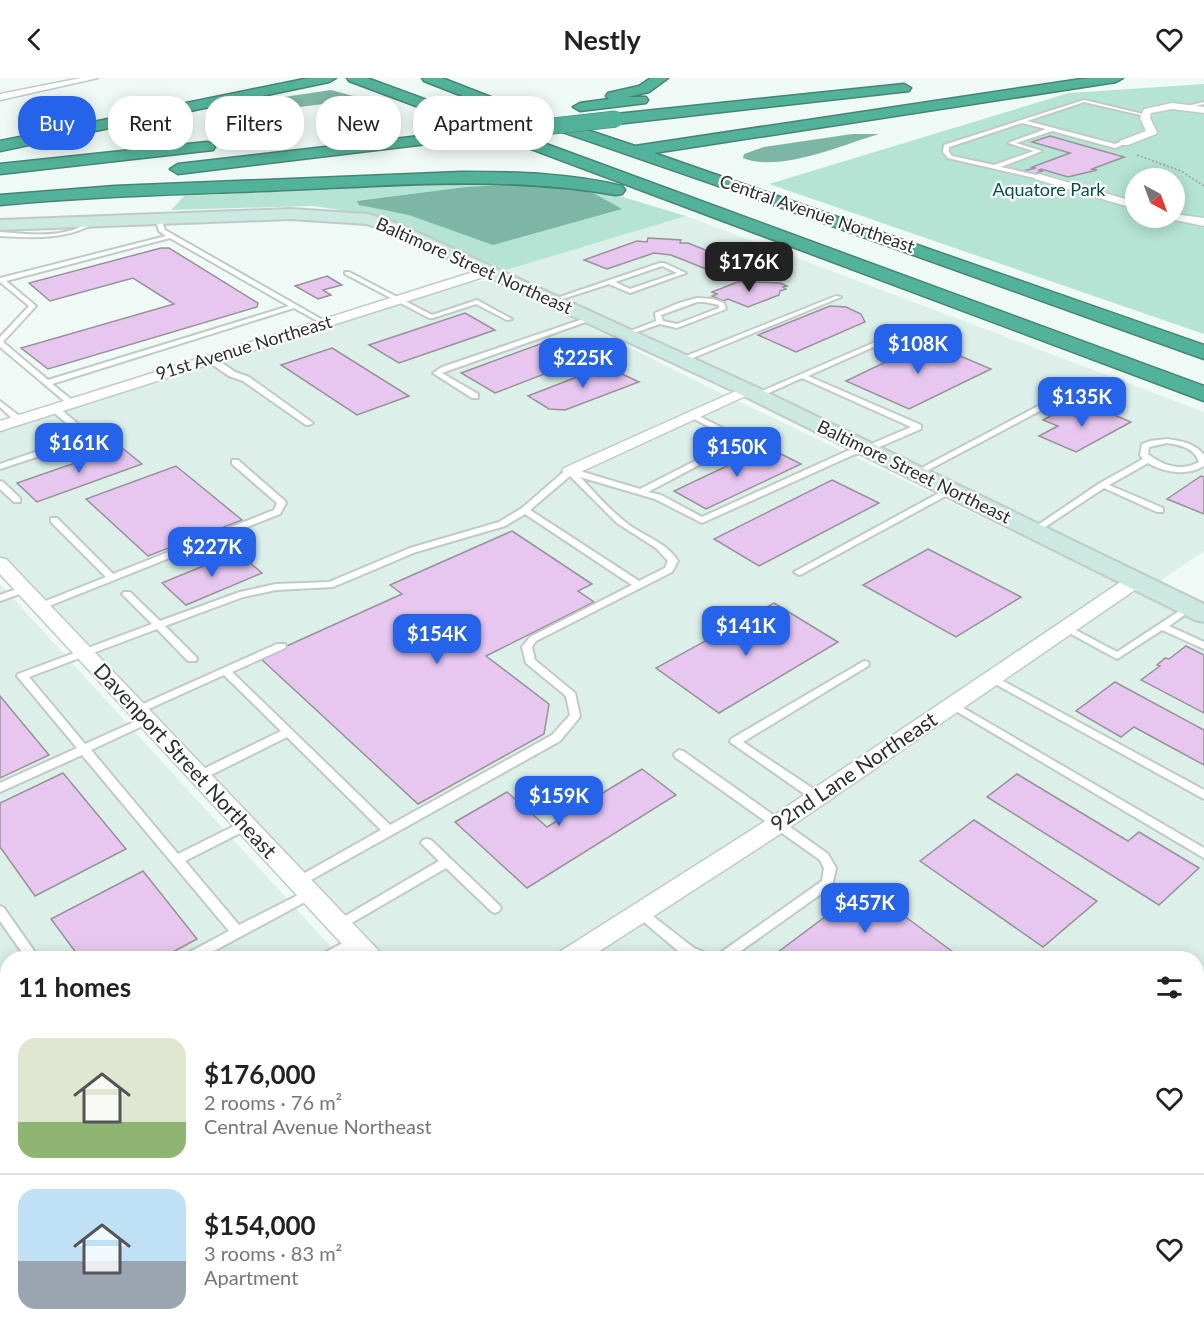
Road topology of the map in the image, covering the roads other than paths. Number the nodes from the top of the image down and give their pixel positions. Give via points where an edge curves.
1 (94, 78) edge
2 (329, 78) edge
3 (354, 78) edge
4 (429, 78) edge
5 (458, 78) edge
6 (472, 78) edge
7 (661, 78) edge
8 (1020, 78) edge
9 (1118, 78) edge
10 (1010, 79) edge
11 (309, 81) edge
12 (924, 86) dead end
13 (246, 96) edge
14 (475, 96) edge
15 (483, 96) edge
16 (0, 97) edge
17 (661, 98) dead end
18 (205, 101) edge
19 (1204, 103) edge
20 (205, 104) edge
21 (564, 106) junction
22 (554, 107) edge
23 (1185, 107) junction
24 (1204, 110) edge
25 (1145, 115) junction
26 (1024, 122) junction
27 (554, 124) edge
28 (569, 129) junction
29 (1052, 129) junction
30 (0, 141) edge
31 (1124, 143) joint
32 (0, 146) edge
33 (205, 147) edge
34 (636, 151) junction
35 (955, 158) junction
36 (575, 160) junction
37 (947, 161) dead end
38 (994, 167) junction
39 (0, 170) edge
40 (164, 171) dead end
41 (141, 173) dead end
42 (451, 176) junction
43 (1039, 177) joint
44 (0, 189) edge
45 (745, 189) junction
46 (0, 200) edge
47 (1125, 203) edge
48 (158, 218) junction
49 (1185, 219) edge
50 (95, 221) junction
51 (1204, 222) edge
52 (0, 225) edge
53 (0, 234) edge
54 (171, 236) junction
55 (839, 257) junction
56 (489, 272) junction
57 (347, 273) dead end
58 (609, 281) junction
59 (838, 297) dead end
60 (398, 300) junction
61 (554, 300) junction
62 (295, 306) junction
63 (591, 318) junction
64 (509, 319) dead end
65 (660, 322) junction
66 (325, 323) junction
67 (903, 332) dead end
68 (626, 334) junction
69 (0, 342) edge
70 (1204, 352) edge
71 (209, 358) junction
72 (680, 360) junction
73 (803, 376) junction
74 (47, 382) junction
75 (1077, 389) dead end
76 (752, 393) junction
77 (1204, 394) edge
78 (475, 396) dead end
79 (0, 403) edge
80 (72, 403) junction
81 (55, 409) junction
82 (693, 415) junction
83 (19, 420) junction
84 (309, 423) dead end
85 (0, 426) edge
86 (867, 449) junction
87 (1149, 459) junction
88 (235, 462) dead end
89 (0, 467) edge
90 (570, 471) junction
91 (916, 473) junction
92 (0, 484) edge
93 (1103, 485) junction
94 (950, 490) junction
95 (641, 492) junction
96 (17, 500) dead end
97 (525, 510) junction
98 (1160, 510) dead end
99 (54, 520) dead end
100 (1033, 531) junction
101 (0, 563) edge
102 (799, 572) dead end
103 (112, 578) junction
104 (1135, 581) junction
105 (640, 586) junction
106 (25, 589) junction
107 (127, 594) dead end
108 (0, 598) edge
109 (41, 606) junction
110 (1197, 611) edge
111 (159, 626) junction
112 (1162, 626) junction
113 (1065, 628) junction
114 (282, 646) dead end
115 (1204, 646) edge
116 (83, 652) junction
117 (192, 659) dead end
118 (864, 664) dead end
119 (225, 671) junction
120 (992, 678) junction
121 (953, 705) junction
122 (143, 715) junction
123 (288, 732) junction
124 (83, 749) junction
125 (679, 754) dead end
126 (199, 776) junction
127 (0, 788) edge
128 (1204, 795) edge
129 (817, 797) junction
130 (778, 824) junction
131 (246, 825) junction
132 (389, 831) junction
133 (427, 843) dead end
134 (1204, 854) edge
135 (177, 861) junction
136 (447, 862) junction
137 (304, 888) junction
138 (495, 908) dead end
139 (0, 911) edge
140 (641, 913) junction
141 (339, 925) junction
142 (237, 932) junction
143 (354, 942) junction
144 (28, 951) edge
145 (203, 951) edge
146 (339, 951) edge
147 (363, 951) edge
148 (581, 951) edge
149 (688, 951) edge
150 (732, 951) edge

1 - 16 street via 14,90
2 - 11 highway
3 - 36 highway, Central Avenue Northeast
4 - 14 highway, Central Avenue Northeast
5 - 15 highway via 461,84
6 - 28 highway via 517,103 560,117
7 - 21 highway via 644,89
8 - 10 highway
9 - 34 highway
9 - 45 highway via 717,143 689,153 687,160 696,168
11 - 13 highway
12 - 40 highway, bridge
17 - 21 highway
18 - 30 highway
19 - 23 lane
20 - 32 highway
21 - 22 highway, bridge
23 - 24 street
23 - 25 street via 1160,108
25 - 26 lane via 1084,101
25 - 31 street via 1152,132
26 - 29 lane
26 - 35 lane via 946,146 946,152
27 - 28 highway, Central Avenue Northeast
28 - 34 highway, Central Avenue Northeast
29 - 31 lane via 1115,146
29 - 38 lane via 1011,143 1039,151
33 - 39 highway
34 - 36 highway
34 - 45 highway, Central Avenue Northeast
35 - 37 lane
35 - 38 lane
36 - 42 highway
36 - 55 highway, Central Avenue Northeast
38 - 43 lane
41 - 44 highway
42 - 46 highway via 108,191
42 - 55 highway via 516,177 591,185 664,200
43 - 47 street
45 - 70 highway, Central Avenue Northeast
48 - 50 street, Baltimore Street Northeast
48 - 54 lane via 162,231
48 - 56 street, Baltimore Street Northeast via 291,214 368,219
49 - 51 street
50 - 52 street, Baltimore Street Northeast
50 - 53 lane via 82,230 36,237
54 - 62 lane
54 - 69 lane via 1,280 33,306
55 - 77 highway, Central Avenue Northeast
56 - 60 street, 91st Avenue Northeast
56 - 61 street, Baltimore Street Northeast
57 - 60 lane
58 - 58 lane via 662,264 683,273 630,291
58 - 61 lane
59 - 72 lane
60 - 64 lane via 431,317 477,302
60 - 66 street, 91st Avenue Northeast
61 - 63 street, Baltimore Street Northeast
62 - 66 lane
62 - 74 lane
63 - 68 street, Baltimore Street Northeast
63 - 78 lane via 437,374
65 - 65 lane via 657,314 699,298 722,304 723,309 677,326
65 - 68 lane
66 - 71 street, 91st Avenue Northeast
67 - 73 lane
68 - 72 street, Baltimore Street Northeast
69 - 74 lane
71 - 80 street, 91st Avenue Northeast
71 - 84 lane
72 - 76 street, Baltimore Street Northeast
73 - 76 lane
73 - 86 lane via 918,427
74 - 80 lane
75 - 91 lane
76 - 82 street
76 - 86 street, Baltimore Street Northeast
79 - 83 lane
80 - 81 street, 91st Avenue Northeast
81 - 83 street, 91st Avenue Northeast
81 - 89 lane via 88,437
82 - 90 street
82 - 95 lane via 742,440
83 - 85 street, 91st Avenue Northeast
86 - 91 street, Baltimore Street Northeast
86 - 95 lane via 850,453 702,520
87 - 87 lane via 1143,450 1158,441 1186,445 1200,454 1203,463 1184,469 1164,467
87 - 93 lane
88 - 103 lane via 282,503 277,512
90 - 95 lane
90 - 97 lane
90 - 105 lane via 599,503 668,551 673,561 669,570
91 - 94 street, Baltimore Street Northeast
92 - 96 lane
93 - 98 lane
93 - 100 lane
94 - 100 street, Baltimore Street Northeast
94 - 102 lane
97 - 105 lane
97 - 111 lane via 502,524 413,550 330,585 276,587 240,595
99 - 103 lane
100 - 104 street, Baltimore Street Northeast
101 - 106 street, Davenport Street Northeast
103 - 109 lane
104 - 110 street, Baltimore Street Northeast
104 - 113 street, 92nd Lane Northeast
105 - 132 lane via 533,639 527,647 530,661 572,695 575,716 556,738
106 - 108 lane
106 - 109 street, Davenport Street Northeast
107 - 111 lane
109 - 116 street, Davenport Street Northeast
110 - 112 lane
111 - 116 lane
111 - 117 lane
112 - 113 lane via 1117,656
112 - 115 lane
113 - 120 street, 92nd Lane Northeast
114 - 119 lane
116 - 122 street, Davenport Street Northeast
116 - 124 lane via 22,676
118 - 129 lane via 735,742
119 - 122 lane
119 - 123 lane
120 - 121 street, 92nd Lane Northeast
120 - 128 lane
121 - 129 street, 92nd Lane Northeast
121 - 134 lane
122 - 124 lane
122 - 126 street, Davenport Street Northeast
123 - 126 lane
123 - 132 lane
124 - 127 lane
124 - 135 lane
125 - 130 lane
126 - 131 street, Davenport Street Northeast
129 - 130 street, 92nd Lane Northeast
130 - 140 street, 92nd Lane Northeast
130 - 150 lane via 824,857 830,868 828,883
131 - 135 lane
131 - 137 street, Davenport Street Northeast
132 - 137 lane
133 - 136 lane
135 - 142 lane
136 - 138 lane
136 - 141 lane
137 - 141 street, Davenport Street Northeast
137 - 142 lane
139 - 144 lane
140 - 148 street, 92nd Lane Northeast
140 - 149 lane
141 - 143 street, Davenport Street Northeast
142 - 145 lane
143 - 146 lane
143 - 147 street, Davenport Street Northeast

